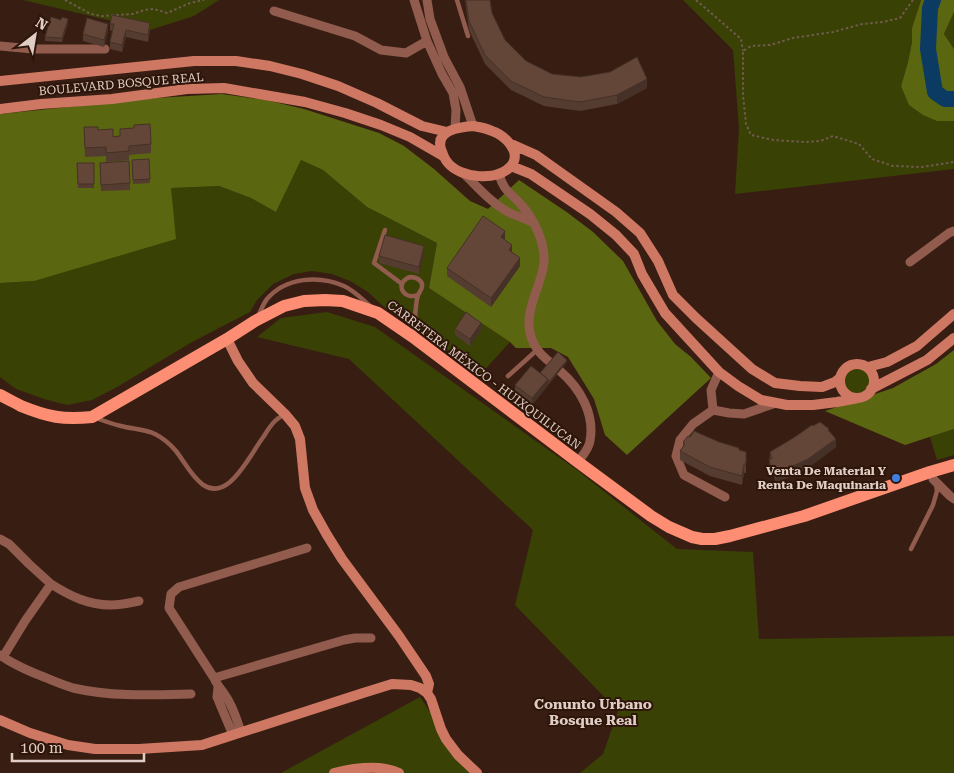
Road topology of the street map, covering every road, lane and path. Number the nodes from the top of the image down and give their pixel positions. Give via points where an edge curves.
1 (65, 0) edge
2 (204, 0) edge
3 (414, 0) edge
4 (426, 0) edge
5 (457, 0) edge
6 (696, 0) edge
7 (913, 0) edge
8 (274, 11) dead end
9 (468, 36) dead end
10 (426, 41) junction
11 (0, 46) edge
12 (105, 49) dead end
13 (743, 51) junction
14 (0, 80) edge
15 (0, 109) edge
16 (473, 126) junction
17 (451, 131) junction
18 (509, 143) junction
19 (443, 156) junction
20 (954, 162) edge
21 (511, 166) junction
22 (464, 173) junction
23 (499, 173) junction
24 (534, 223) junction
25 (384, 230) dead end
26 (954, 231) edge
27 (910, 262) dead end
28 (402, 284) junction
29 (418, 295) junction
30 (378, 312) junction
31 (954, 314) edge
32 (255, 321) junction
33 (413, 337) junction
34 (954, 338) edge
35 (227, 339) junction
36 (537, 350) junction
37 (551, 363) edge
38 (868, 367) junction
39 (560, 371) edge
40 (719, 372) junction
41 (508, 376) dead end
42 (840, 378) junction
43 (871, 390) junction
44 (0, 394) edge
45 (858, 398) junction
46 (776, 403) junction
47 (713, 410) junction
48 (286, 414) junction
49 (92, 417) junction
50 (578, 462) junction
51 (954, 465) edge
52 (931, 476) junction
53 (725, 497) dead end
54 (954, 499) edge
55 (0, 539) edge
56 (306, 548) dead end
57 (911, 549) dead end
58 (51, 584) junction
59 (139, 601) dead end
60 (371, 638) dead end
61 (2, 656) edge
62 (216, 682) junction
63 (427, 693) junction
64 (191, 694) dead end
65 (0, 720) edge
66 (237, 734) junction
67 (334, 773) edge
68 (399, 773) edge
69 (477, 773) edge

1 - 2 path via 91,14 102,16 154,9 167,13
3 - 10 street
4 - 16 street via 444,57 460,88
5 - 9 lane
6 - 13 path via 741,39
7 - 13 path via 900,18 770,45 751,46
8 - 10 street via 355,36 381,50 406,53
10 - 17 street via 453,93 456,110
11 - 12 street
13 - 20 path via 744,105 751,135 805,142 833,136 859,144 872,159 893,166 922,167
14 - 17 street, BOULEVARD BOSQUE REAL via 194,61 236,61 311,77 338,86 422,126
15 - 19 street, BOULEVARD BOSQUE REAL via 224,88 305,102 345,113 410,137
16 - 17 street
16 - 18 street via 493,131
17 - 19 street via 441,137
18 - 21 street via 514,150
18 - 42 street via 536,156 616,212 640,233 658,261 673,295 752,369 775,383 800,386 822,387
19 - 22 street via 454,169
21 - 23 street
21 - 40 street via 531,174 616,236 634,254 665,313
22 - 23 street via 486,176
22 - 24 street via 508,212
23 - 24 street via 501,183
24 - 36 street via 544,256 543,274 528,323
25 - 28 lane via 374,263
26 - 27 street
28 - 29 lane via 406,295
28 - 29 lane via 412,276 418,278 422,290
29 - 33 lane
30 - 32 main road, CARRETERA MÉXICO - HUIXQUILUCAN via 343,302 304,301 284,306
30 - 32 lane via 346,287 329,280 309,280 293,282 279,289 267,300
30 - 33 main road, CARRETERA MÉXICO - HUIXQUILUCAN
31 - 38 street via 917,346 887,362
32 - 35 main road, CARRETERA MÉXICO - HUIXQUILUCAN
33 - 50 main road, CARRETERA MÉXICO - HUIXQUILUCAN
34 - 43 street via 927,360
35 - 48 street via 253,383
35 - 49 main road, CARRETERA MÉXICO - HUIXQUILUCAN
36 - 37 street
36 - 41 lane
38 - 42 street via 862,364 848,366
38 - 43 street via 874,378
39 - 50 street via 586,405 590,421 590,441
40 - 46 street via 761,400
40 - 47 street via 711,390
42 - 45 street via 844,393
43 - 45 street
44 - 49 main road, CARRETERA MÉXICO - HUIXQUILUCAN via 39,414
45 - 46 street via 813,405
46 - 47 street via 744,414
47 - 53 street via 693,424 680,440 676,456 684,475
48 - 49 lane via 275,421 236,476 220,488 202,484 166,440 153,433
48 - 63 street via 300,439 305,488 313,510 342,559 426,676 429,684
50 - 52 main road, CARRETERA MÉXICO - HUIXQUILUCAN via 657,520 702,539 730,536 804,516
51 - 52 main road, CARRETERA MÉXICO - HUIXQUILUCAN
52 - 54 street
52 - 57 lane via 937,491
55 - 58 street
56 - 62 street via 179,587 171,594 169,608
58 - 59 street via 87,602 112,605
58 - 61 street
60 - 62 street via 344,640
61 - 64 street via 73,688 128,695
62 - 66 street via 231,706
63 - 66 street via 412,685 392,684
63 - 69 street via 446,739
65 - 66 street via 68,745 96,749 202,745
67 - 68 street via 371,768

